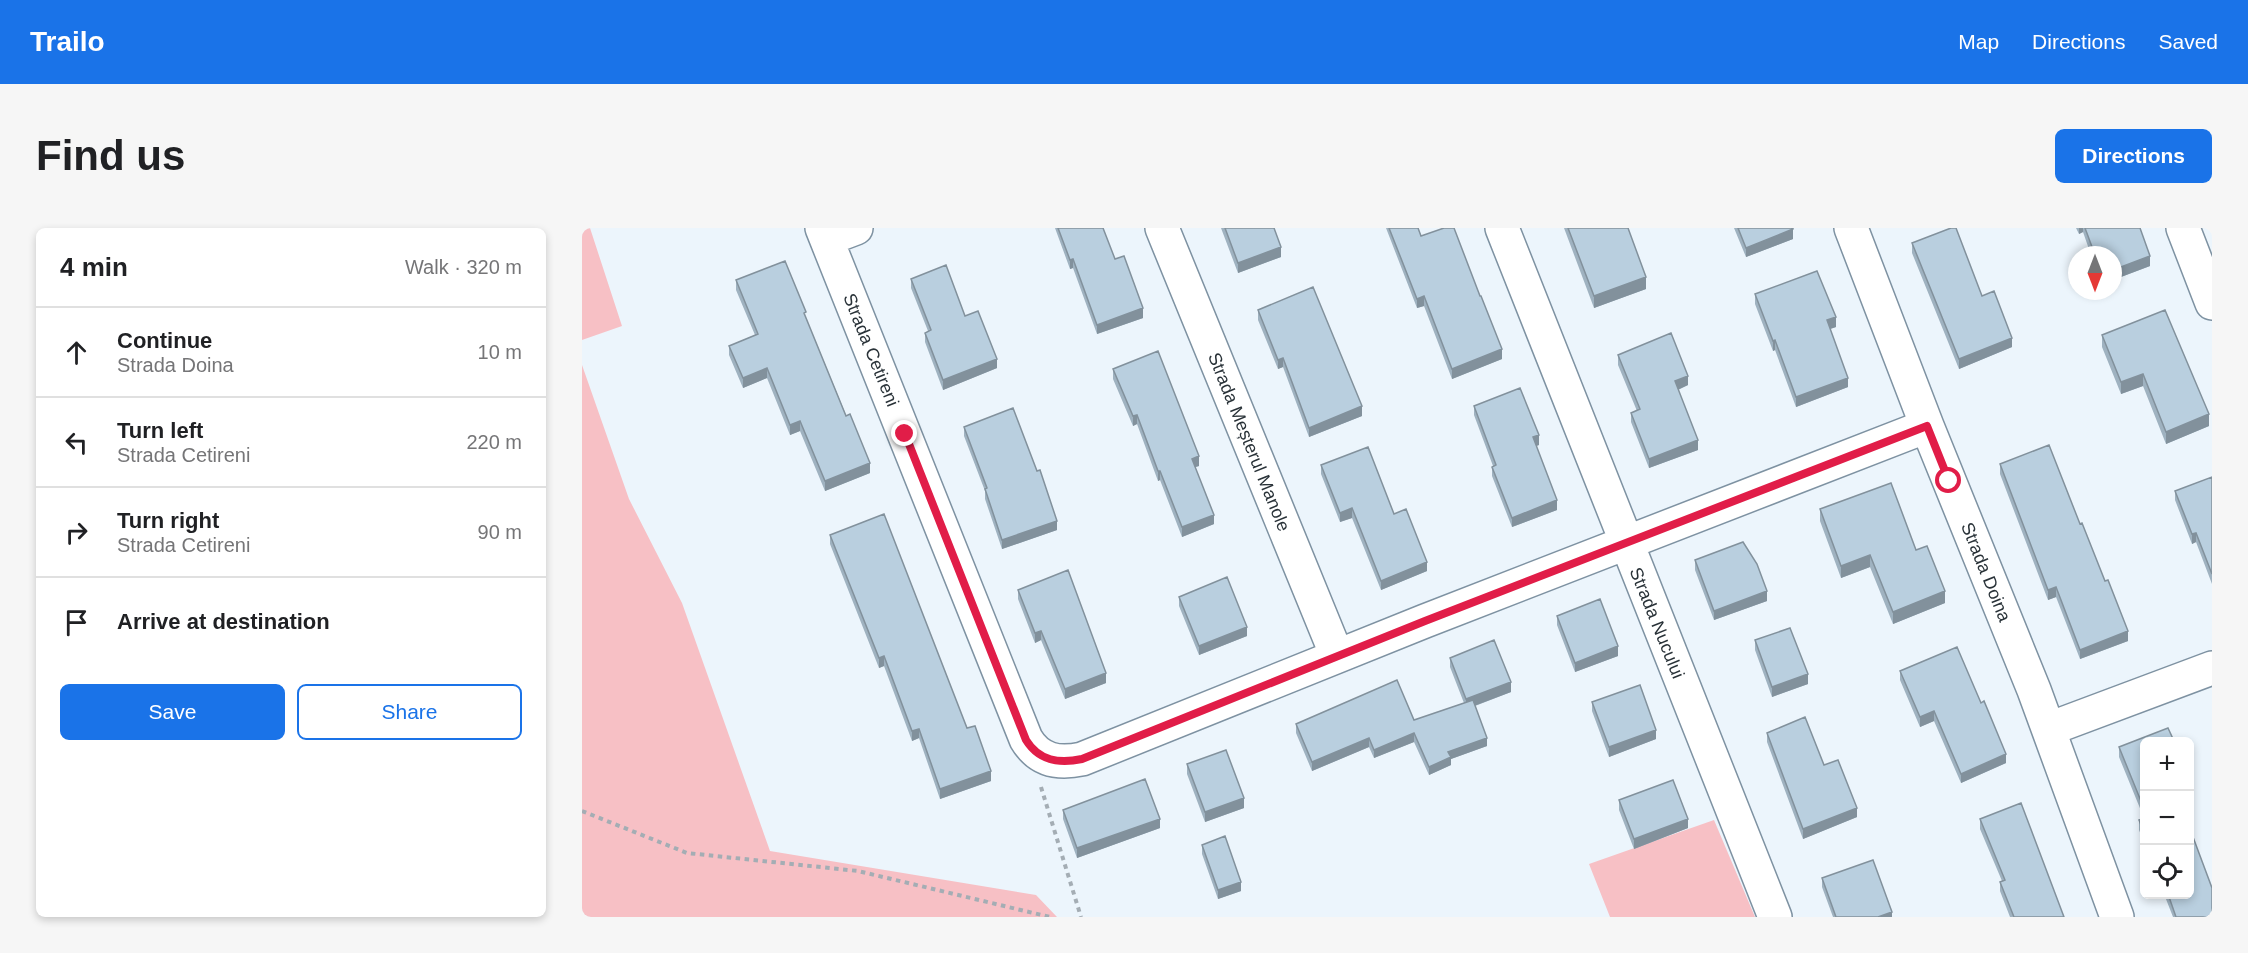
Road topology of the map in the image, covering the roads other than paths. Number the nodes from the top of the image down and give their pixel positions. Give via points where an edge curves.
1 (1162, 228) edge
2 (1502, 228) edge
3 (1851, 228) edge
4 (2183, 228) edge
5 (835, 232) edge
6 (2212, 303) edge
7 (1927, 426) junction
8 (1626, 544) junction
9 (1337, 656) junction
10 (2212, 668) edge
11 (2049, 729) junction
12 (1775, 917) edge
13 (2117, 917) edge

1 - 9 street, Strada Meșterul Manole
2 - 8 street, Strada Nucului
3 - 7 street, Strada Doina
4 - 6 street
5 - 9 street, Strada Cetireni via 1026,740 1041,757 1082,759
7 - 8 street
7 - 11 street, Strada Doina
8 - 9 street
8 - 12 street, Strada Nucului
10 - 11 street
11 - 13 street, Strada Doina

